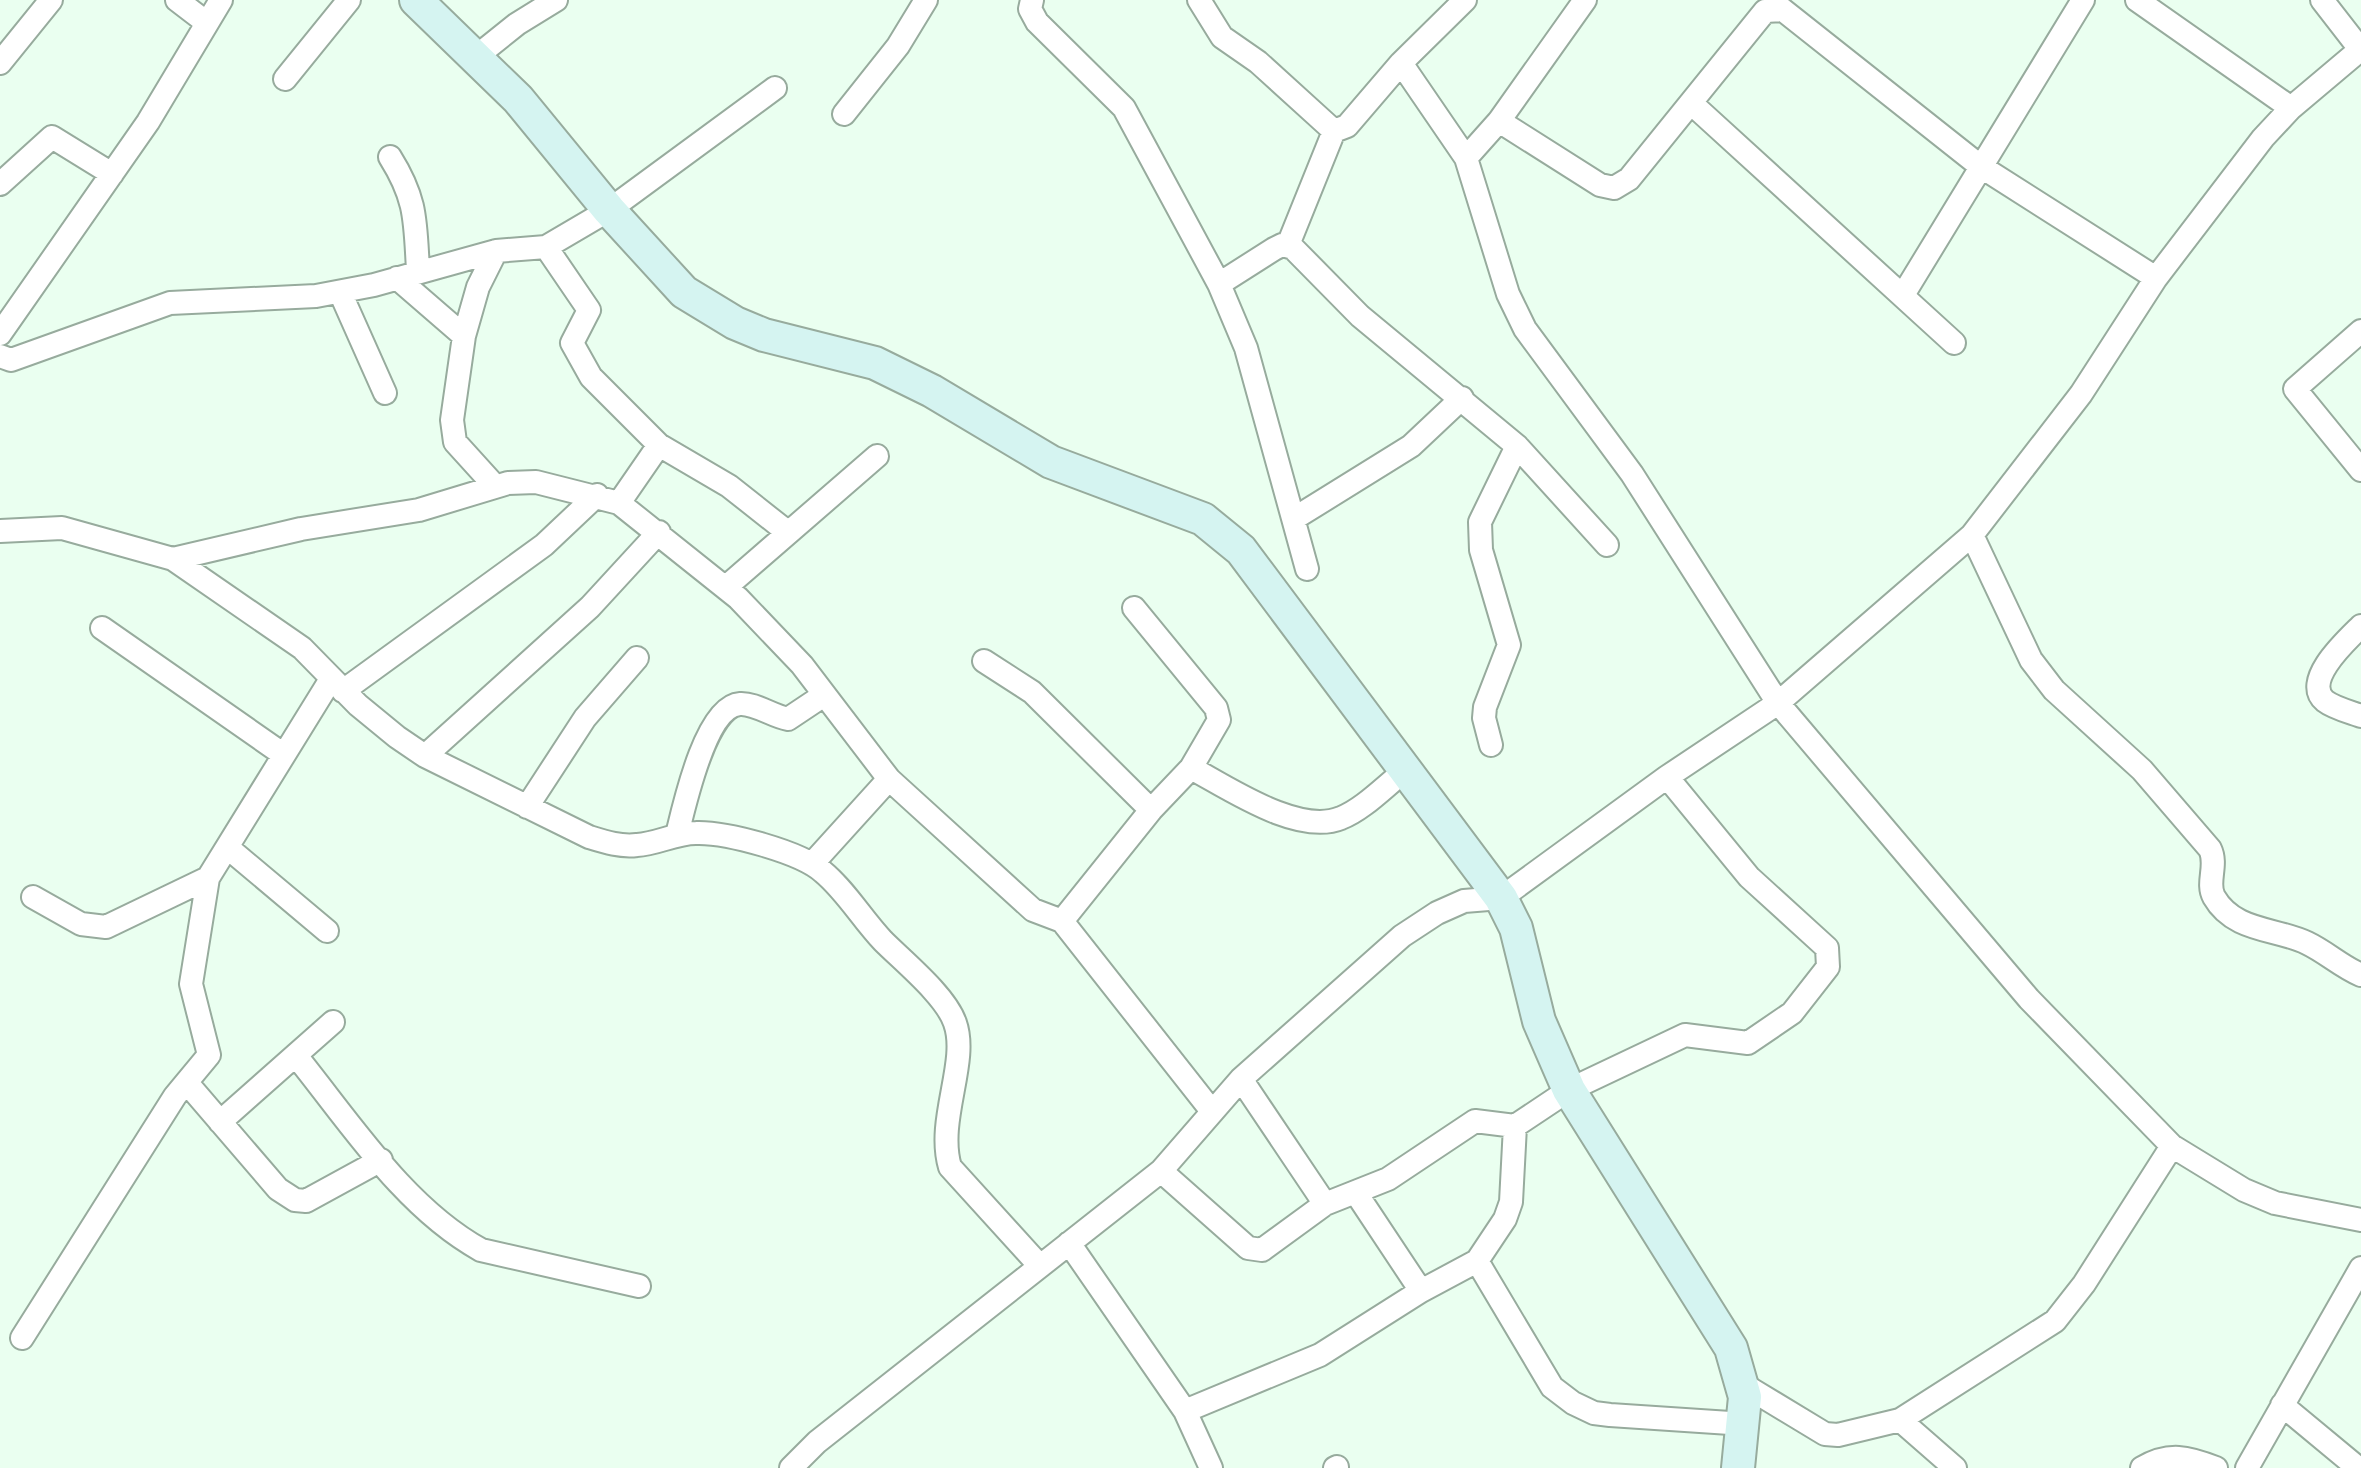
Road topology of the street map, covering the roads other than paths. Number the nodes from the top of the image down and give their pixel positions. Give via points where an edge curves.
1 (51, 0) edge
2 (177, 0) edge
3 (221, 0) edge
4 (349, 0) edge
5 (416, 0) edge
6 (556, 0) edge
7 (926, 0) edge
8 (1199, 0) edge
9 (1465, 0) edge
10 (1585, 0) edge
11 (2083, 0) edge
12 (2137, 0) edge
13 (2322, 0) edge
14 (1026, 3) edge
15 (207, 23) junction
16 (2361, 49) edge
17 (477, 56) junction
18 (0, 63) edge
19 (1401, 63) junction
20 (285, 79) dead end
21 (775, 88) dead end
22 (1691, 103) junction
23 (2291, 108) junction
24 (844, 114) dead end
25 (1499, 121) junction
26 (1334, 131) junction
27 (390, 157) dead end
28 (1466, 158) junction
29 (1980, 166) junction
30 (112, 174) junction
31 (0, 184) edge
32 (609, 210) junction
33 (1288, 245) junction
34 (546, 247) junction
35 (496, 251) junction
36 (407, 274) junction
37 (2156, 278) junction
38 (1219, 284) junction
39 (340, 292) junction
40 (1903, 295) junction
41 (2361, 331) edge
42 (0, 334) edge
43 (464, 336) junction
44 (1954, 343) dead end
45 (0, 356) edge
46 (385, 393) dead end
47 (1462, 398) junction
48 (659, 445) junction
49 (1517, 446) junction
50 (877, 456) dead end
51 (2361, 470) edge
52 (494, 485) junction
53 (597, 495) junction
54 (619, 503) junction
55 (1295, 518) junction
56 (0, 531) edge
57 (786, 531) junction
58 (659, 532) junction
59 (1972, 535) junction
60 (1607, 545) dead end
61 (173, 559) junction
62 (1307, 569) dead end
63 (726, 587) junction
64 (1134, 608) dead end
65 (2361, 626) edge
66 (102, 628) dead end
67 (637, 658) dead end
68 (984, 661) dead end
69 (337, 685) junction
70 (824, 695) junction
71 (1778, 703) junction
72 (2361, 716) edge
73 (1491, 745) dead end
74 (284, 755) junction
75 (425, 756) junction
76 (1191, 768) junction
77 (1406, 770) junction
78 (1667, 777) junction
79 (889, 779) junction
80 (527, 807) junction
81 (1151, 810) junction
82 (677, 835) junction
83 (227, 847) junction
84 (812, 864) junction
85 (208, 878) junction
86 (33, 897) dead end
87 (1501, 898) junction
88 (1062, 921) junction
89 (327, 931) dead end
90 (2361, 975) edge
91 (333, 1022) dead end
92 (297, 1057) junction
93 (1241, 1079) junction
94 (187, 1083) junction
95 (1569, 1090) junction
96 (1211, 1110) junction
97 (220, 1122) junction
98 (1515, 1126) junction
99 (2172, 1146) junction
100 (381, 1160) junction
101 (1161, 1171) junction
102 (1356, 1193) junction
103 (1325, 1204) junction
104 (2356, 1214) edge
105 (1069, 1243) junction
106 (1477, 1261) junction
107 (1039, 1265) junction
108 (2361, 1268) edge
109 (639, 1286) dead end
110 (1421, 1291) junction
111 (22, 1338) dead end
112 (1744, 1385) junction
113 (2282, 1405) junction
114 (1185, 1411) junction
115 (1900, 1420) junction
116 (1745, 1424) junction
117 (2268, 1430) junction
118 (791, 1468) edge
119 (1211, 1468) edge
120 (1738, 1468) edge
121 (1955, 1468) edge
122 (2142, 1468) edge
123 (2216, 1468) edge
124 (2247, 1468) edge
125 (2267, 1468) edge
126 (2358, 1468) edge

1 - 18 street
2 - 15 street
3 - 15 street
4 - 20 street
5 - 17 street
6 - 17 street
7 - 24 street via 898,46
8 - 26 street via 1222,37
9 - 19 street
10 - 25 street
11 - 29 street
12 - 23 street
13 - 16 street
14 - 38 street via 1058,46 1124,108
15 - 30 street
16 - 23 street
17 - 32 street
19 - 26 street via 1347,126
19 - 28 street
21 - 32 street
22 - 25 street via 1629,179 1614,188 1600,185
22 - 29 street via 1765,11 1783,10
22 - 40 street
23 - 37 street
25 - 28 street
26 - 33 street
27 - 36 street via 409,187 415,211
28 - 71 street via 1515,312 1632,474
29 - 37 street
29 - 40 street
30 - 31 street via 52,137
30 - 42 street
32 - 34 street
32 - 77 street via 684,292 735,323 875,363 1051,462 1203,519 1241,550
33 - 38 street
33 - 47 street via 1360,316
34 - 35 street
34 - 48 street via 589,310 573,350 591,377
35 - 36 street
35 - 43 street via 478,287
36 - 39 street
36 - 43 street
37 - 59 street via 2081,394
38 - 55 street via 1246,348
39 - 45 street via 170,303 11,360
39 - 46 street
40 - 44 street
41 - 51 street via 2295,389
43 - 52 street via 452,431 455,442
47 - 49 street
47 - 55 street via 1411,446
48 - 54 street
48 - 57 street via 729,486
49 - 60 street
49 - 73 street via 1480,522 1481,550 1509,645 1485,707
50 - 57 street
52 - 53 street via 536,482
52 - 61 street via 419,510 301,529
53 - 54 street
53 - 69 street via 544,545
54 - 58 street
55 - 62 street
56 - 61 street via 62,528
57 - 63 street
58 - 63 street
58 - 75 street via 590,607
59 - 71 street
59 - 90 street via 2031,660 2054,690 2142,770 2210,849 2216,900 2232,918 2304,941
61 - 69 street via 302,648
63 - 70 street
64 - 76 street via 1216,708 1215,731
65 - 72 street via 2334,653 2319,693 2325,701
66 - 74 street
67 - 80 street via 585,718
68 - 81 street via 1032,692
69 - 74 street
69 - 75 street
70 - 79 street
70 - 82 street via 788,719 744,703 725,710 692,778
71 - 78 street
71 - 99 street via 2029,999
74 - 83 street
75 - 80 street
76 - 77 street via 1270,811 1326,822 1342,818
76 - 81 street
77 - 87 street
78 - 87 street
78 - 95 street via 1749,877 1827,948 1828,967 1792,1013 1748,1043 1685,1035
79 - 84 street
79 - 88 street via 1033,910
80 - 82 street via 615,845
81 - 88 street
82 - 84 street via 716,834
83 - 85 street
83 - 89 street
84 - 107 street via 946,1006 956,1024 957,1046 944,1148 950,1167
85 - 86 street via 106,927 81,924
85 - 94 street via 191,984 209,1055
87 - 93 street via 1464,901 1402,936
87 - 95 street via 1516,928 1539,1021
88 - 96 street
91 - 92 street
92 - 97 street
92 - 100 street
93 - 96 street
93 - 103 street
94 - 97 street
94 - 111 street
95 - 98 street
95 - 112 street via 1731,1348
96 - 101 street
97 - 100 street via 278,1189 295,1200 306,1201
98 - 102 street via 1475,1121 1388,1179
98 - 106 street via 1511,1202
99 - 104 street via 2265,1198
99 - 115 street via 2055,1321
100 - 109 street via 440,1224 481,1250
101 - 103 street via 1255,1251
101 - 105 street
102 - 103 street
102 - 110 street
105 - 107 street
105 - 114 street
106 - 110 street
106 - 116 street via 1552,1387 1573,1403 1610,1415
107 - 118 street
108 - 113 street
110 - 114 street via 1320,1355
112 - 115 street via 1825,1434
112 - 116 street
113 - 117 street
113 - 126 street
114 - 119 street
115 - 121 street
116 - 120 street
117 - 124 street
117 - 125 street
122 - 123 street via 2165,1456

